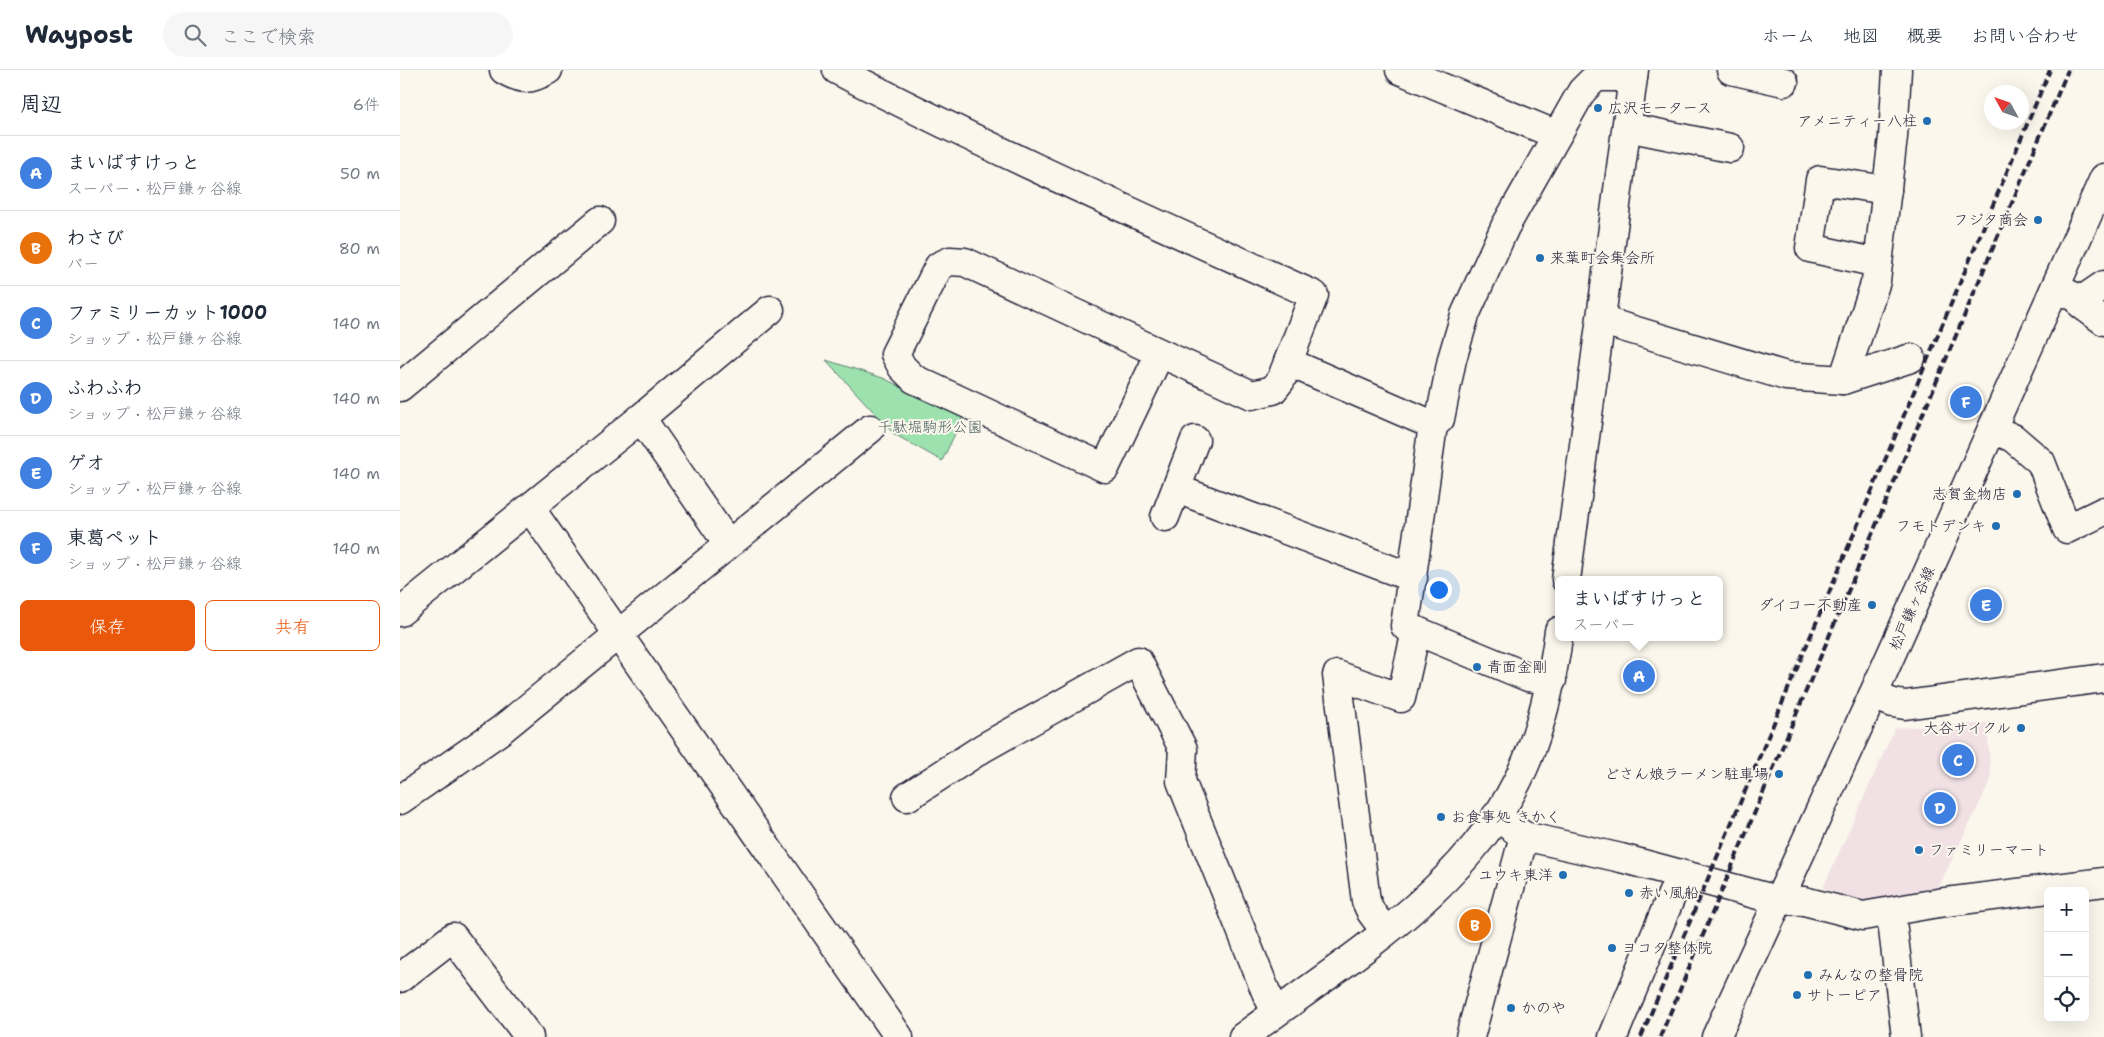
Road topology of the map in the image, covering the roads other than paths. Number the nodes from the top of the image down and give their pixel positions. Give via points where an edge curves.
1 (504, 70) edge
2 (548, 70) edge
3 (837, 70) edge
4 (1400, 70) edge
5 (1731, 70) edge
6 (1897, 70) edge
7 (1634, 73) edge
8 (1784, 82) dead end
9 (1627, 126) junction
10 (1557, 135) junction
11 (1730, 148) dead end
12 (2104, 178) edge
13 (1887, 190) junction
14 (600, 221) dead end
15 (1878, 263) junction
16 (2055, 288) junction
17 (2093, 293) edge
18 (770, 310) dead end
19 (1602, 321) junction
20 (2104, 321) edge
21 (1160, 352) junction
22 (1911, 358) dead end
23 (1288, 362) junction
24 (1843, 380) junction
25 (400, 386) edge
26 (641, 418) junction
27 (1433, 425) junction
28 (870, 429) dead end
29 (1992, 429) junction
30 (1195, 440) dead end
31 (1177, 489) junction
32 (530, 508) junction
33 (2104, 511) edge
34 (1165, 518) dead end
35 (728, 544) junction
36 (1567, 576) edge
37 (1413, 578) junction
38 (400, 612) edge
39 (1416, 630) junction
40 (618, 635) junction
41 (1558, 641) edge
42 (2104, 678) edge
43 (1552, 680) junction
44 (1873, 695) junction
45 (907, 797) dead end
46 (400, 800) edge
47 (1496, 816) junction
48 (1524, 836) junction
49 (1684, 876) junction
50 (2104, 882) edge
51 (1777, 900) junction
52 (1891, 912) junction
53 (1385, 931) junction
54 (400, 978) edge
55 (1276, 1012) junction
56 (529, 1037) edge
57 (899, 1037) edge
58 (1243, 1037) edge
59 (1470, 1037) edge
60 (1613, 1037) edge
61 (1716, 1037) edge
62 (1906, 1037) edge

1 - 2 street via 513,76 529,79
3 - 23 street via 1040,170 1314,294
4 - 10 street
5 - 8 street
6 - 13 street
7 - 9 street
7 - 10 street via 1596,77 1582,92
9 - 11 street
9 - 19 street
10 - 27 street via 1505,227 1465,315 1440,419
12 - 16 street, 松戸鎌ヶ谷線
13 - 15 street
13 - 15 street via 1820,180 1810,248
14 - 25 street
15 - 24 street via 1876,281
16 - 17 street
16 - 29 street, 松戸鎌ヶ谷線
17 - 20 street via 2082,305
18 - 26 street
19 - 24 street via 1786,376
19 - 36 street
21 - 21 street via 1105,468 914,378 902,367 895,354 939,266 950,261 965,262
21 - 23 street via 1252,395 1273,390
22 - 24 street
23 - 27 street
26 - 32 street
26 - 35 street
27 - 37 street
28 - 35 street
29 - 33 street via 2012,438 2041,462 2067,529
29 - 44 street, 松戸鎌ヶ谷線
30 - 31 street
31 - 34 street
31 - 37 street
32 - 38 street
32 - 40 street
35 - 40 street
37 - 39 street via 1405,626
39 - 43 street via 1528,677
39 - 53 street via 1401,698 1337,675 1366,901
40 - 46 street via 501,730
40 - 57 street
41 - 43 street
42 - 44 street via 1905,705
43 - 47 street via 1526,761
44 - 51 street, 松戸鎌ヶ谷線
45 - 55 street via 983,748 1138,661 1183,749 1181,781
47 - 48 street
47 - 53 street via 1455,869
48 - 49 street
48 - 59 street
49 - 51 street
49 - 60 street
50 - 52 street
51 - 52 street via 1804,901 1863,916
51 - 61 street, 松戸鎌ヶ谷線
52 - 62 street
53 - 55 street
54 - 56 street via 453,937
55 - 58 street

